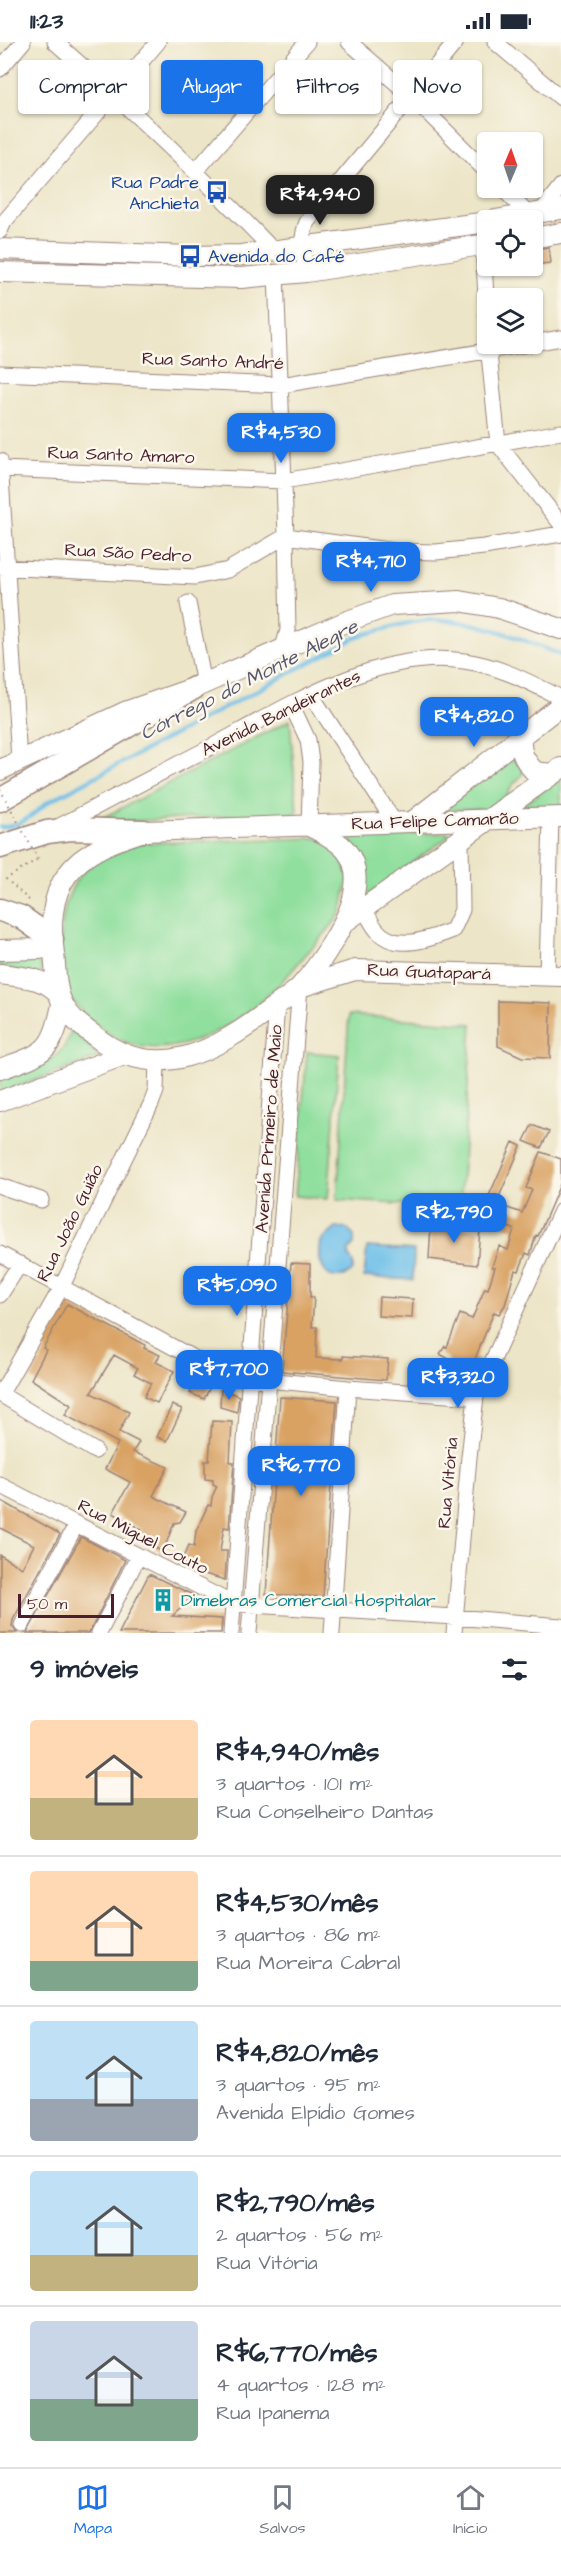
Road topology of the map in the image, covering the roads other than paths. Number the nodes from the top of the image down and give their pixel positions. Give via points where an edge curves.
1 (23, 42) edge
2 (55, 42) edge
3 (158, 42) edge
4 (307, 42) edge
5 (349, 42) edge
6 (456, 42) edge
7 (495, 42) edge
8 (75, 60) edge
9 (142, 60) edge
10 (440, 60) edge
11 (0, 69) edge
12 (393, 80) edge
13 (561, 98) edge
14 (95, 114) edge
15 (135, 114) edge
16 (395, 114) edge
17 (429, 114) edge
18 (477, 162) edge
19 (196, 171) junction
20 (561, 186) edge
21 (515, 198) edge
22 (561, 209) edge
23 (530, 210) edge
24 (539, 210) edge
25 (543, 212) edge
26 (477, 223) edge
27 (0, 231) edge
28 (559, 237) edge
29 (543, 238) edge
30 (477, 246) edge
31 (302, 247) junction
32 (0, 249) edge
33 (274, 251) junction
34 (0, 272) edge
35 (306, 272) junction
36 (276, 274) junction
37 (561, 338) edge
38 (543, 341) edge
39 (477, 349) edge
40 (489, 354) edge
41 (0, 373) edge
42 (281, 385) junction
43 (561, 432) edge
44 (498, 444) junction
45 (0, 460) edge
46 (0, 469) edge
47 (284, 481) junction
48 (561, 524) edge
49 (561, 534) edge
50 (286, 536) junction
51 (3, 566) edge
52 (188, 603) dead end
53 (561, 628) edge
54 (283, 648) junction
55 (199, 686) junction
56 (312, 696) junction
57 (561, 698) edge
58 (291, 704) junction
59 (561, 705) edge
60 (521, 735) junction
61 (19, 760) junction
62 (0, 770) edge
63 (557, 771) edge
64 (0, 800) edge
65 (556, 816) edge
66 (492, 819) junction
67 (403, 822) junction
68 (309, 826) junction
69 (144, 831) junction
70 (47, 832) junction
71 (461, 840) junction
72 (0, 847) edge
73 (364, 908) junction
74 (0, 910) edge
75 (346, 921) junction
76 (52, 939) junction
77 (0, 950) edge
78 (0, 974) edge
79 (554, 976) edge
80 (300, 987) junction
81 (61, 999) junction
82 (277, 1004) junction
83 (124, 1055) junction
84 (157, 1062) junction
85 (0, 1069) edge
86 (0, 1101) edge
87 (0, 1186) edge
88 (41, 1200) dead end
89 (561, 1211) edge
90 (0, 1254) edge
91 (20, 1264) junction
92 (61, 1288) junction
93 (0, 1295) edge
94 (249, 1377) junction
95 (269, 1380) junction
96 (348, 1388) junction
97 (0, 1395) edge
98 (476, 1397) junction
99 (95, 1451) dead end
100 (0, 1485) edge
101 (76, 1525) junction
102 (138, 1557) junction
103 (233, 1604) junction
104 (250, 1606) junction
105 (333, 1612) junction
106 (455, 1617) junction
107 (22, 1625) dead end
108 (561, 1626) edge
109 (99, 1633) edge
110 (231, 1633) edge
111 (249, 1633) edge
112 (332, 1633) edge
113 (454, 1633) edge

1 - 11 street
2 - 8 street
3 - 9 street
4 - 19 street
5 - 12 street
6 - 10 street
7 - 13 street
14 - 27 street
15 - 19 street
16 - 31 street via 307,222
17 - 18 street
19 - 33 street
20 - 24 street
21 - 23 street
22 - 25 main road
26 - 31 main road
28 - 29 main road
30 - 35 main road
31 - 33 main road
31 - 35 street
32 - 33 main road via 190,256
34 - 36 main road via 242,278
35 - 36 main road
36 - 42 street
37 - 38 street, Rua Santo André
39 - 42 street, Rua Santo André
40 - 44 street
41 - 42 street, Rua Santo André
42 - 47 street
43 - 44 street, Rua Santo Amaro
44 - 47 street, Rua Santo Amaro
44 - 48 street
45 - 46 street
46 - 47 street, Rua Santo Amaro
46 - 51 street
47 - 50 street
49 - 50 street via 436,552 395,551
50 - 51 street, Rua São Pedro via 228,570 195,577
50 - 54 street via 288,630
51 - 61 street
52 - 55 street
53 - 54 main road via 499,608 459,601 422,602 382,609
54 - 55 main road
55 - 61 main road via 125,712
55 - 64 highway
56 - 57 street, Avenida Bandeirantes via 370,670 422,660 463,661 506,670
56 - 58 street, Avenida Bandeirantes
56 - 67 street
58 - 68 street via 308,740
58 - 70 street, Avenida Bandeirantes
59 - 60 main road
60 - 63 main road via 520,752 535,772
60 - 67 main road
61 - 62 main road
63 - 66 main road
65 - 66 main road, Rua Felipe Camarão
65 - 79 street
66 - 67 main road, Rua Felipe Camarão
66 - 71 main road
67 - 68 main road, Rua Felipe Camarão
68 - 69 main road
68 - 75 main road via 341,843 355,866 355,889
69 - 70 highway via 91,828
69 - 76 main road via 110,842 68,873 54,906
70 - 72 highway
71 - 73 main road
71 - 73 street via 462,910 453,930 432,939 403,943 389,940 377,931
73 - 75 main road
74 - 76 highway via 21,917
75 - 80 main road
76 - 77 main road via 40,949
76 - 81 main road
78 - 81 main road via 40,981 52,986
79 - 80 main road, Rua Guatapará via 355,970
80 - 82 main road
80 - 95 street, Avenida Primeiro de Maio
81 - 83 main road via 83,1027
81 - 85 main road via 57,1031 51,1044 36,1056
82 - 84 main road via 237,1033 196,1054
82 - 94 street, Avenida Primeiro de Maio
83 - 84 main road
83 - 86 main road
84 - 92 street, Rua João Guião via 156,1091 151,1104
87 - 88 street
89 - 98 street, Rua Vitória
90 - 91 street
91 - 92 street
91 - 93 street
92 - 94 street via 227,1376
92 - 97 street, Rua João Guião
94 - 95 street
94 - 103 street, Avenida Primeiro de Maio
95 - 96 street
95 - 104 street, Avenida Primeiro de Maio
96 - 98 street
96 - 105 street
97 - 99 street
98 - 106 street, Rua Vitória
100 - 101 street, Rua Miguel Couto
101 - 102 street, Rua Miguel Couto
101 - 107 street
102 - 103 street, Rua Miguel Couto
102 - 109 street
103 - 104 street, Rua Miguel Couto
103 - 110 street, Avenida Primeiro de Maio
104 - 105 street, Rua Miguel Couto
104 - 111 street, Avenida Primeiro de Maio
105 - 106 street, Rua Miguel Couto
105 - 112 street
106 - 108 street, Rua Miguel Couto
106 - 113 street, Rua Vitória

